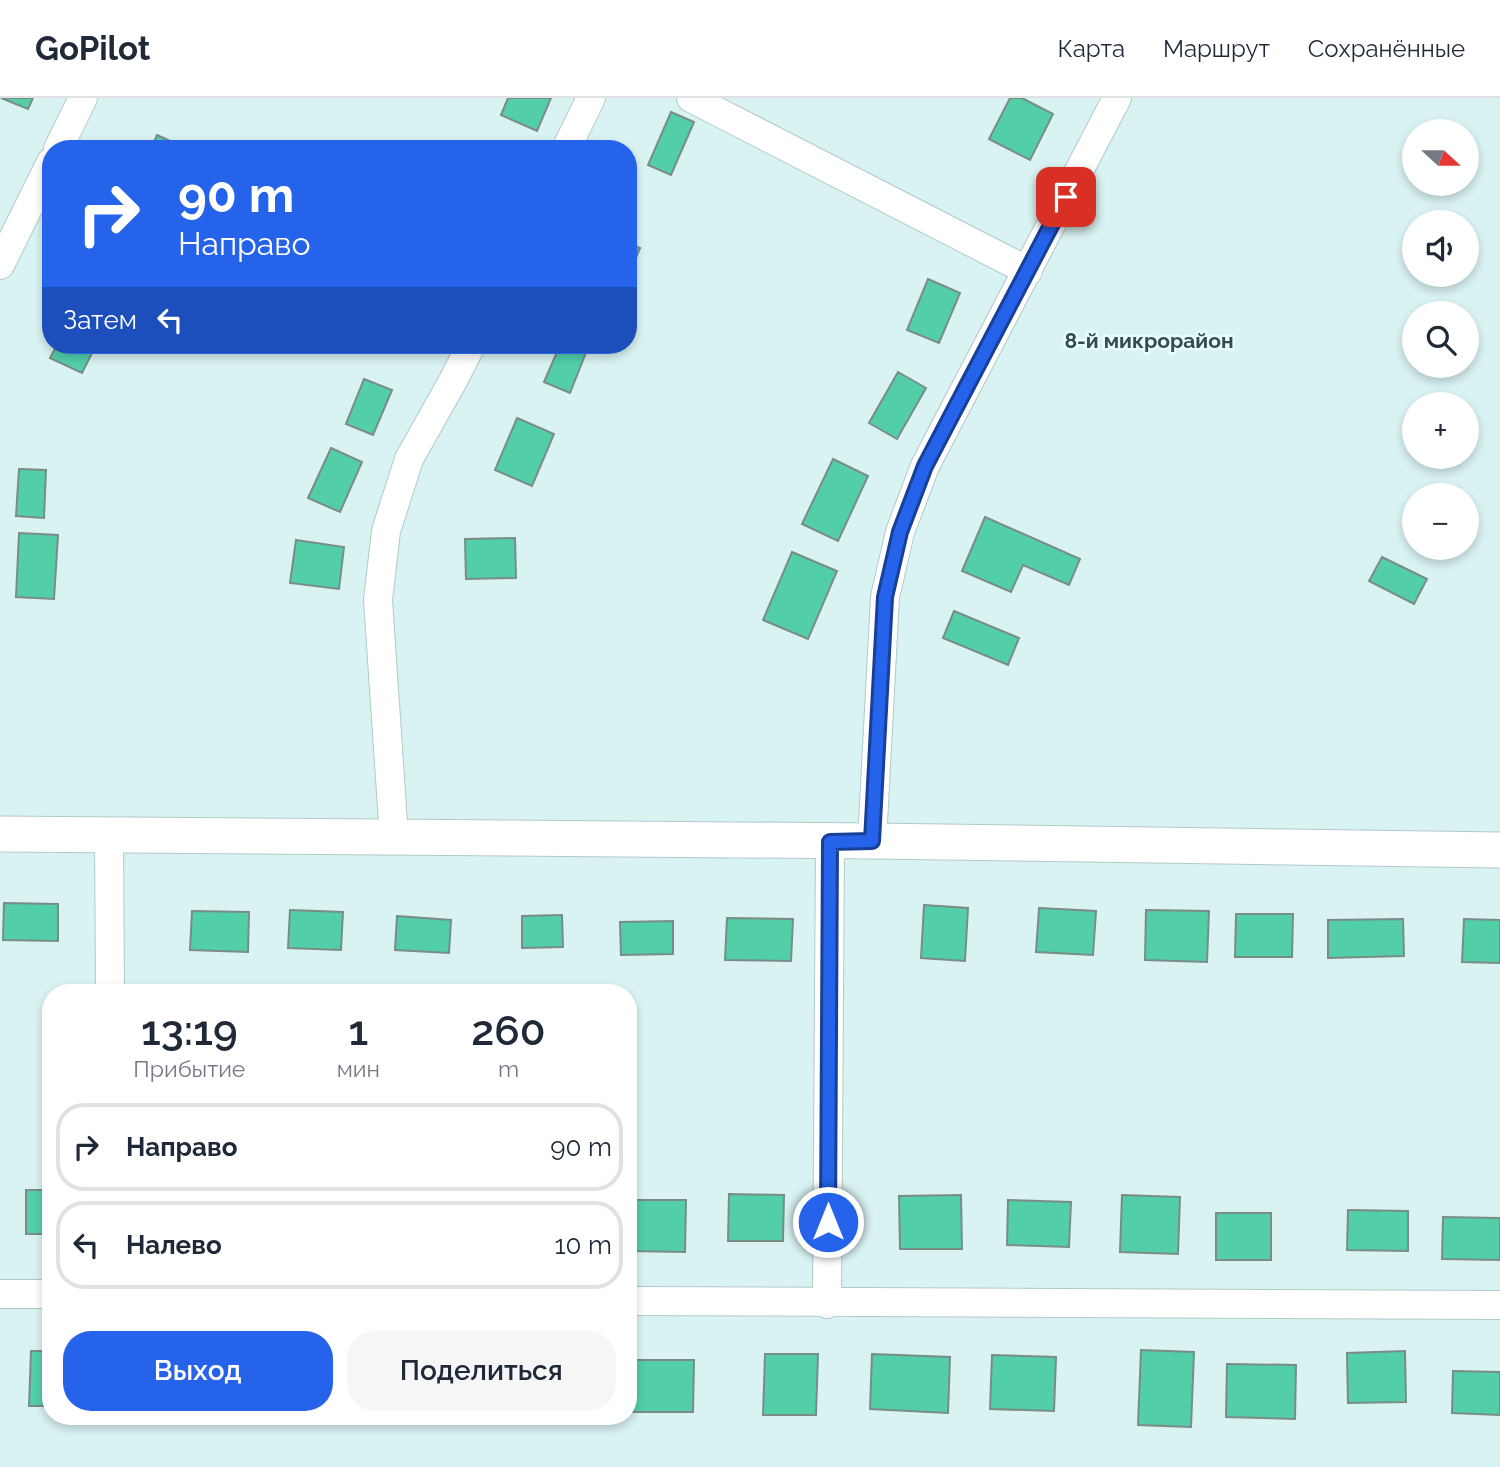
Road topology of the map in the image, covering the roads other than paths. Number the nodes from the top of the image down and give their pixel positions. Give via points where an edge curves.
1 (83, 98) edge
2 (591, 98) edge
3 (691, 98) edge
4 (1117, 98) edge
5 (62, 140) edge
6 (570, 140) edge
7 (42, 180) edge
8 (0, 265) edge
9 (1028, 271) junction
10 (466, 354) edge
11 (0, 834) edge
12 (108, 835) junction
13 (394, 837) junction
14 (872, 841) junction
15 (830, 842) junction
16 (1500, 850) edge
17 (110, 984) edge
18 (0, 1294) edge
19 (42, 1294) edge
20 (637, 1301) edge
21 (827, 1304) junction
22 (1500, 1305) edge

1 - 5 street
2 - 6 street
3 - 9 street
4 - 9 street
7 - 8 street
9 - 14 street via 925,466 900,532 885,597
10 - 13 street via 409,459 386,531 378,600
11 - 12 street
12 - 13 street
12 - 17 street
13 - 15 street
14 - 15 street
14 - 16 street
15 - 21 street
18 - 19 street
20 - 21 street
21 - 22 street

